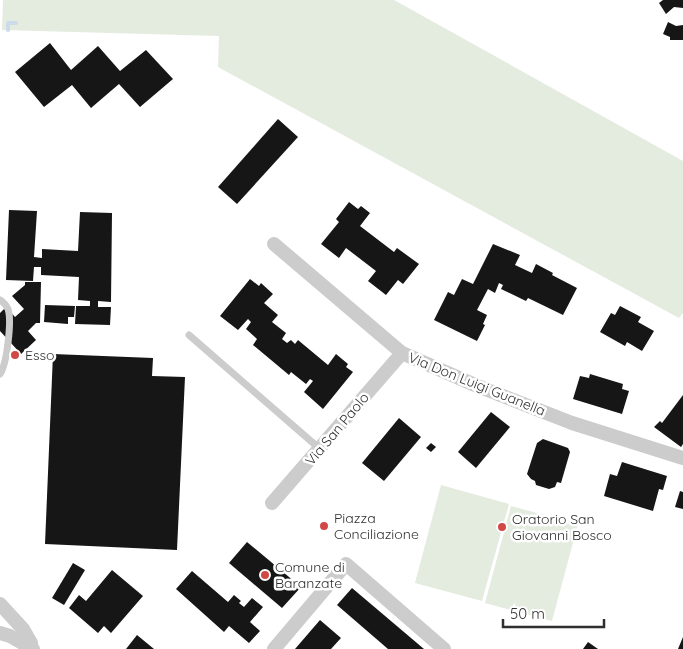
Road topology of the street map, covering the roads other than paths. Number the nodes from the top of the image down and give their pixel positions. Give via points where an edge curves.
1 (274, 244) dead end
2 (0, 300) edge
3 (189, 335) dead end
4 (402, 353) junction
5 (0, 374) edge
6 (320, 449) junction
7 (683, 458) edge
8 (272, 503) dead end
9 (0, 604) edge
10 (0, 618) edge
11 (0, 634) edge
12 (34, 647) edge
13 (274, 649) edge
14 (444, 649) edge

1 - 4 street, Via Don Luigi Guanella
2 - 5 lane via 9,311 7,350
3 - 6 lane
4 - 6 street, Via San Paolo
4 - 7 street, Via Don Luigi Guanella via 572,423
6 - 8 street, Via San Paolo
9 - 12 street via 23,628
10 - 12 street
11 - 12 street
13 - 14 street via 346,564

